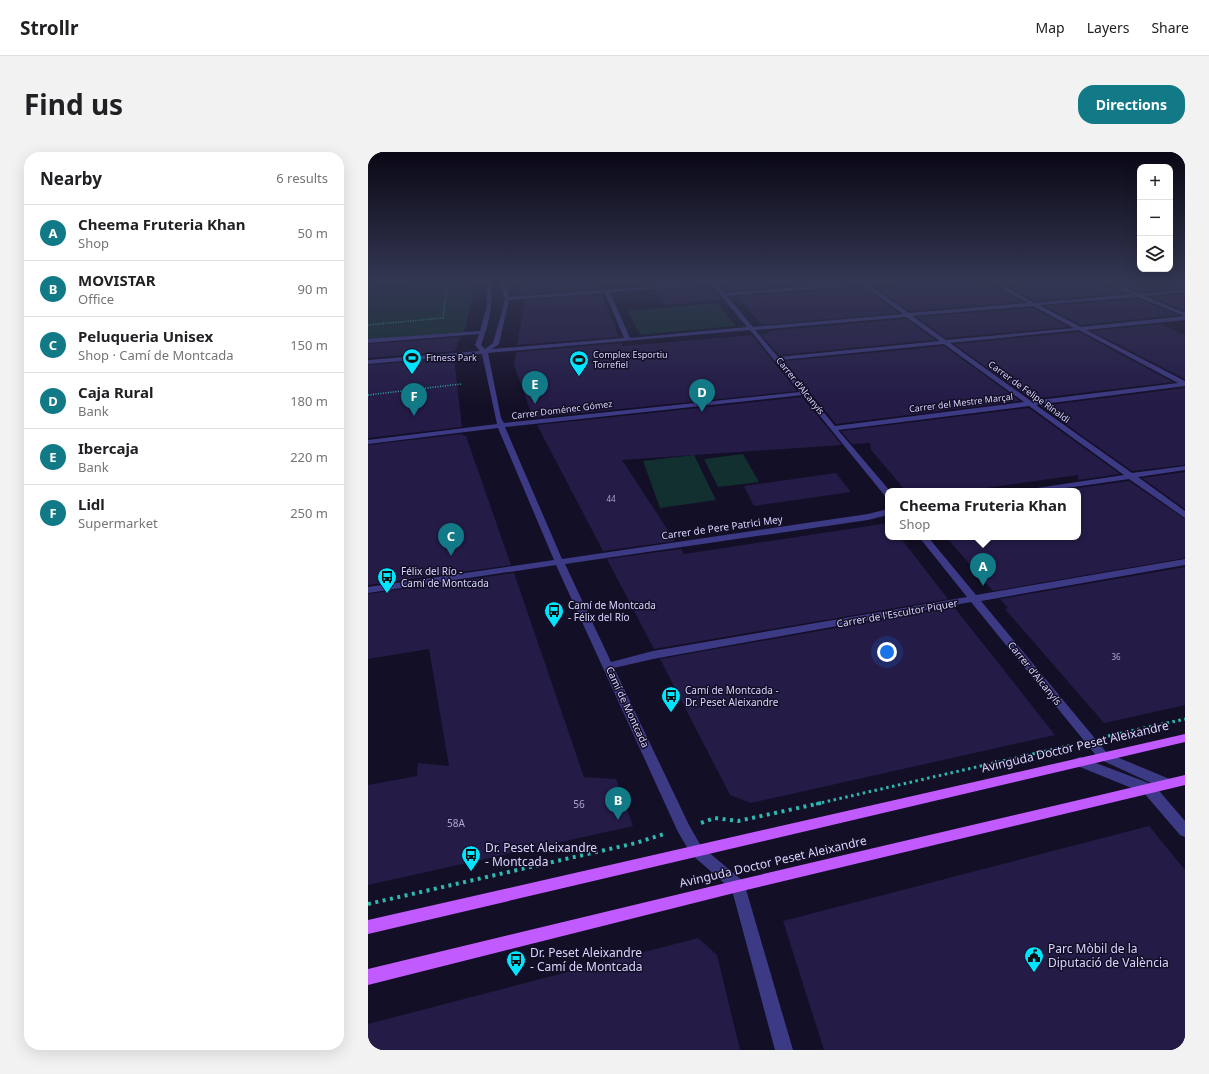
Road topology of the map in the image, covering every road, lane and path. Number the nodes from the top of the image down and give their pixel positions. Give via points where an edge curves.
1 (401, 322) edge
2 (486, 322) edge
3 (501, 322) edge
4 (620, 322) edge
5 (745, 322) edge
6 (831, 322) edge
7 (917, 322) edge
8 (1067, 322) edge
9 (1148, 322) edge
10 (368, 325) edge
11 (751, 329) junction
12 (1080, 329) junction
13 (483, 332) junction
14 (628, 340) junction
15 (368, 341) edge
16 (945, 342) junction
17 (485, 352) junction
18 (778, 358) junction
19 (368, 362) edge
20 (461, 384) dead end
21 (1185, 384) edge
22 (805, 393) junction
23 (368, 395) edge
24 (1030, 404) junction
25 (501, 427) junction
26 (834, 428) junction
27 (368, 442) edge
28 (1185, 468) edge
29 (1132, 476) junction
30 (1050, 488) edge
31 (885, 490) edge
32 (885, 513) edge
33 (1185, 515) edge
34 (926, 540) edge
35 (559, 562) junction
36 (1185, 562) edge
37 (368, 590) edge
38 (975, 599) junction
39 (609, 666) junction
40 (1185, 718) edge
41 (1103, 738) dead end
42 (1184, 738) edge
43 (1062, 747) dead end
44 (1103, 756) junction
45 (1080, 762) junction
46 (1185, 780) edge
47 (1167, 784) junction
48 (1149, 789) junction
49 (715, 818) dead end
50 (1185, 831) edge
51 (644, 840) dead end
52 (696, 850) junction
53 (738, 886) junction
54 (368, 904) edge
55 (368, 927) edge
56 (368, 977) edge
57 (784, 1050) edge

1 - 10 path
2 - 13 street, Camí de Montcada
3 - 17 street via 496,344
4 - 14 street
5 - 11 street, Carrer d'Alcanyís
6 - 11 street
7 - 16 street, Carrer de Felipe Rinaldi
8 - 12 street
9 - 12 street
11 - 14 street
11 - 18 street, Carrer d'Alcanyís
12 - 16 street
12 - 21 street
13 - 15 street
13 - 17 street, Camí de Montcada via 478,345
14 - 17 street
16 - 18 street
16 - 24 street, Carrer de Felipe Rinaldi
17 - 19 street
17 - 25 street, Camí de Montcada
18 - 22 street, Carrer d'Alcanyís
20 - 23 path
21 - 24 street, Carrer del Mestre Marçal
22 - 25 street, Carrer Doménec Gómez
22 - 26 street, Carrer d'Alcanyís
24 - 26 street, Carrer del Mestre Marçal
24 - 29 street, Carrer de Felipe Rinaldi
25 - 27 street, Carrer Doménec Gómez
25 - 35 street, Camí de Montcada
26 - 31 street, Carrer d'Alcanyís
28 - 29 street
29 - 30 street
29 - 33 street, Carrer de Felipe Rinaldi
32 - 35 street, Carrer de Pere Patrici Mey
34 - 38 street, Carrer d'Alcanyís
35 - 37 street, Carrer de Pere Patrici Mey
35 - 39 street, Camí de Montcada
36 - 38 street, Carrer de l'Escultor Piquer
38 - 39 street, Carrer de l'Escultor Piquer via 653,655
38 - 44 street, Carrer d'Alcanyís
39 - 52 street, Camí de Montcada via 683,828
40 - 41 path
42 - 44 main road, Avinguda Doctor Peset Aleixandre
43 - 49 path via 765,816 738,821
44 - 45 main road, Avinguda Doctor Peset Aleixandre
44 - 47 street, Carrer d'Alcanyís
45 - 48 street
45 - 52 main road, Avinguda Doctor Peset Aleixandre via 793,830
46 - 47 main road, Avinguda Doctor Peset Aleixandre
47 - 48 main road, Avinguda Doctor Peset Aleixandre
48 - 50 street
48 - 53 main road, Avinguda Doctor Peset Aleixandre
51 - 54 path
52 - 53 street, Camí de Montcada
52 - 55 main road, Avinguda Doctor Peset Aleixandre
53 - 56 main road, Avinguda Doctor Peset Aleixandre
53 - 57 street

